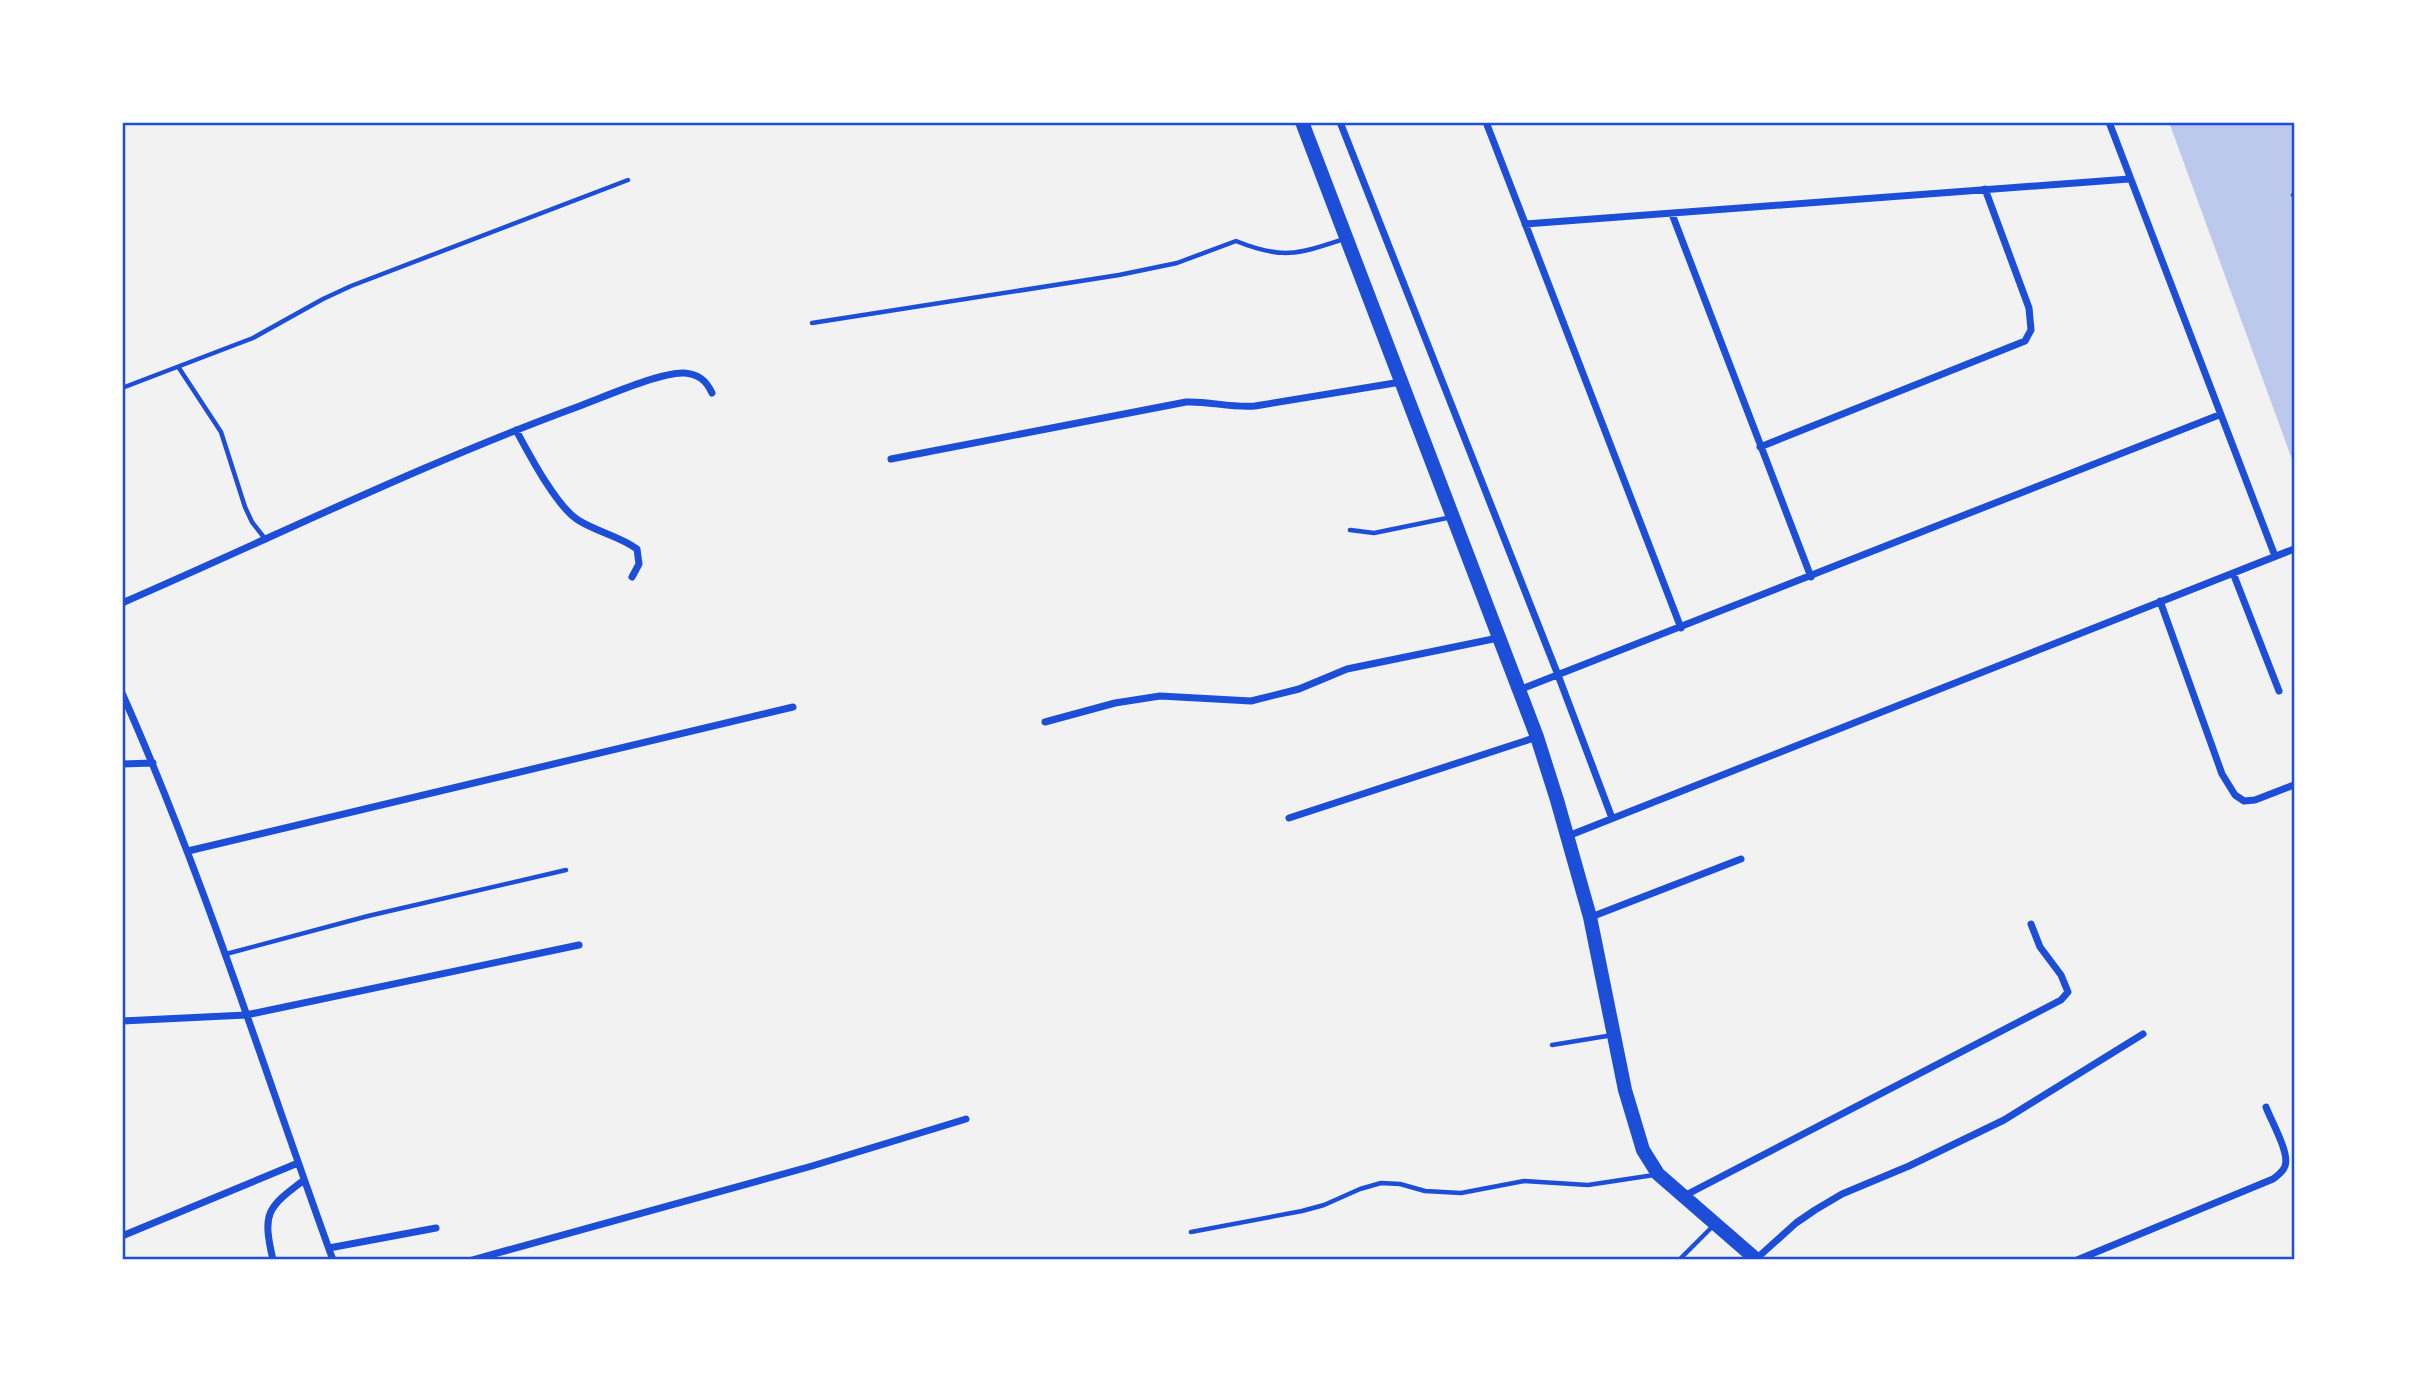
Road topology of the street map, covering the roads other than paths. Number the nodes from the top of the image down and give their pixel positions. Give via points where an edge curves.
1 (1302, 122) edge
2 (1340, 122) edge
3 (1486, 122) edge
4 (2109, 122) edge
5 (2129, 179) junction
6 (628, 180) dead end
7 (1986, 189) junction
8 (1672, 214) junction
9 (1525, 224) junction
10 (1347, 238) junction
11 (812, 323) dead end
12 (179, 368) junction
13 (1401, 382) junction
14 (122, 388) edge
15 (712, 393) dead end
16 (2219, 415) junction
17 (516, 430) junction
18 (1760, 447) junction
19 (891, 459) dead end
20 (1452, 517) junction
21 (1350, 530) dead end
22 (266, 541) junction
23 (2294, 549) edge
24 (2275, 556) junction
25 (2233, 572) junction
26 (632, 577) dead end
27 (1811, 577) junction
28 (2160, 601) junction
29 (122, 603) edge
30 (1681, 628) junction
31 (1498, 638) junction
32 (1558, 675) junction
33 (1519, 691) junction
34 (2279, 691) dead end
35 (122, 693) edge
36 (793, 707) dead end
37 (1045, 722) dead end
38 (1536, 737) junction
39 (153, 763) junction
40 (122, 764) edge
41 (2294, 785) edge
42 (1289, 818) dead end
43 (1612, 818) junction
44 (1567, 836) junction
45 (188, 851) junction
46 (1741, 859) dead end
47 (566, 870) dead end
48 (1590, 917) junction
49 (2031, 924) dead end
50 (579, 945) dead end
51 (226, 954) junction
52 (246, 1015) junction
53 (122, 1021) edge
54 (1614, 1034) junction
55 (2143, 1034) dead end
56 (1552, 1045) dead end
57 (2266, 1107) dead end
58 (966, 1119) dead end
59 (298, 1163) junction
60 (1658, 1174) junction
61 (304, 1180) junction
62 (1683, 1197) junction
63 (1714, 1224) junction
64 (436, 1228) dead end
65 (1191, 1232) dead end
66 (122, 1236) edge
67 (328, 1248) junction
68 (273, 1259) edge
69 (333, 1259) edge
70 (472, 1259) edge
71 (1679, 1259) edge
72 (1757, 1259) edge
73 (2077, 1259) edge

1 - 10 main road
2 - 32 street
3 - 9 street
4 - 5 street
5 - 7 street
5 - 16 street
6 - 12 lane via 351,286 253,338
7 - 8 street
7 - 18 street via 2029,308 2031,330 2025,341
8 - 9 street
8 - 18 street
9 - 30 street
10 - 11 lane via 1289,253 1264,252 1236,241 1177,263 1119,275
10 - 13 main road
12 - 14 lane
12 - 22 lane via 221,432 245,508
13 - 19 street via 1255,406 1186,402
13 - 20 main road
15 - 17 street via 698,376 682,373
16 - 24 street
16 - 27 street
17 - 22 street via 374,489
17 - 26 street via 571,516 637,549 639,564
18 - 27 street
20 - 21 lane via 1374,533
20 - 31 main road
22 - 29 street
23 - 24 street
24 - 25 street
25 - 28 street
25 - 34 street
27 - 30 street
28 - 41 street via 2230,788 2244,801
28 - 43 street
30 - 32 street
31 - 33 main road
31 - 37 street via 1347,669 1299,689 1251,701 1160,696
32 - 33 street
32 - 43 street
33 - 38 main road
35 - 39 street
36 - 45 street
38 - 42 street
38 - 44 main road
39 - 40 street
39 - 45 street
43 - 44 street
44 - 48 main road
45 - 51 street
46 - 48 street
47 - 51 lane
48 - 54 main road
49 - 62 street via 2040,947 2066,984 2068,992 2061,1000
50 - 52 street
51 - 52 street
52 - 53 street
52 - 59 street
54 - 56 lane
54 - 60 main road via 1635,1125
55 - 72 street via 2004,1120 1842,1194 1796,1223
57 - 73 street via 2285,1153 2283,1171
58 - 70 street
59 - 61 street
59 - 66 street
60 - 62 main road
60 - 65 lane via 1588,1185 1524,1181 1461,1192 1381,1183 1302,1211
61 - 67 street
61 - 68 street via 277,1200 268,1217
62 - 63 main road
63 - 71 lane
63 - 72 main road
64 - 67 street
67 - 69 street

